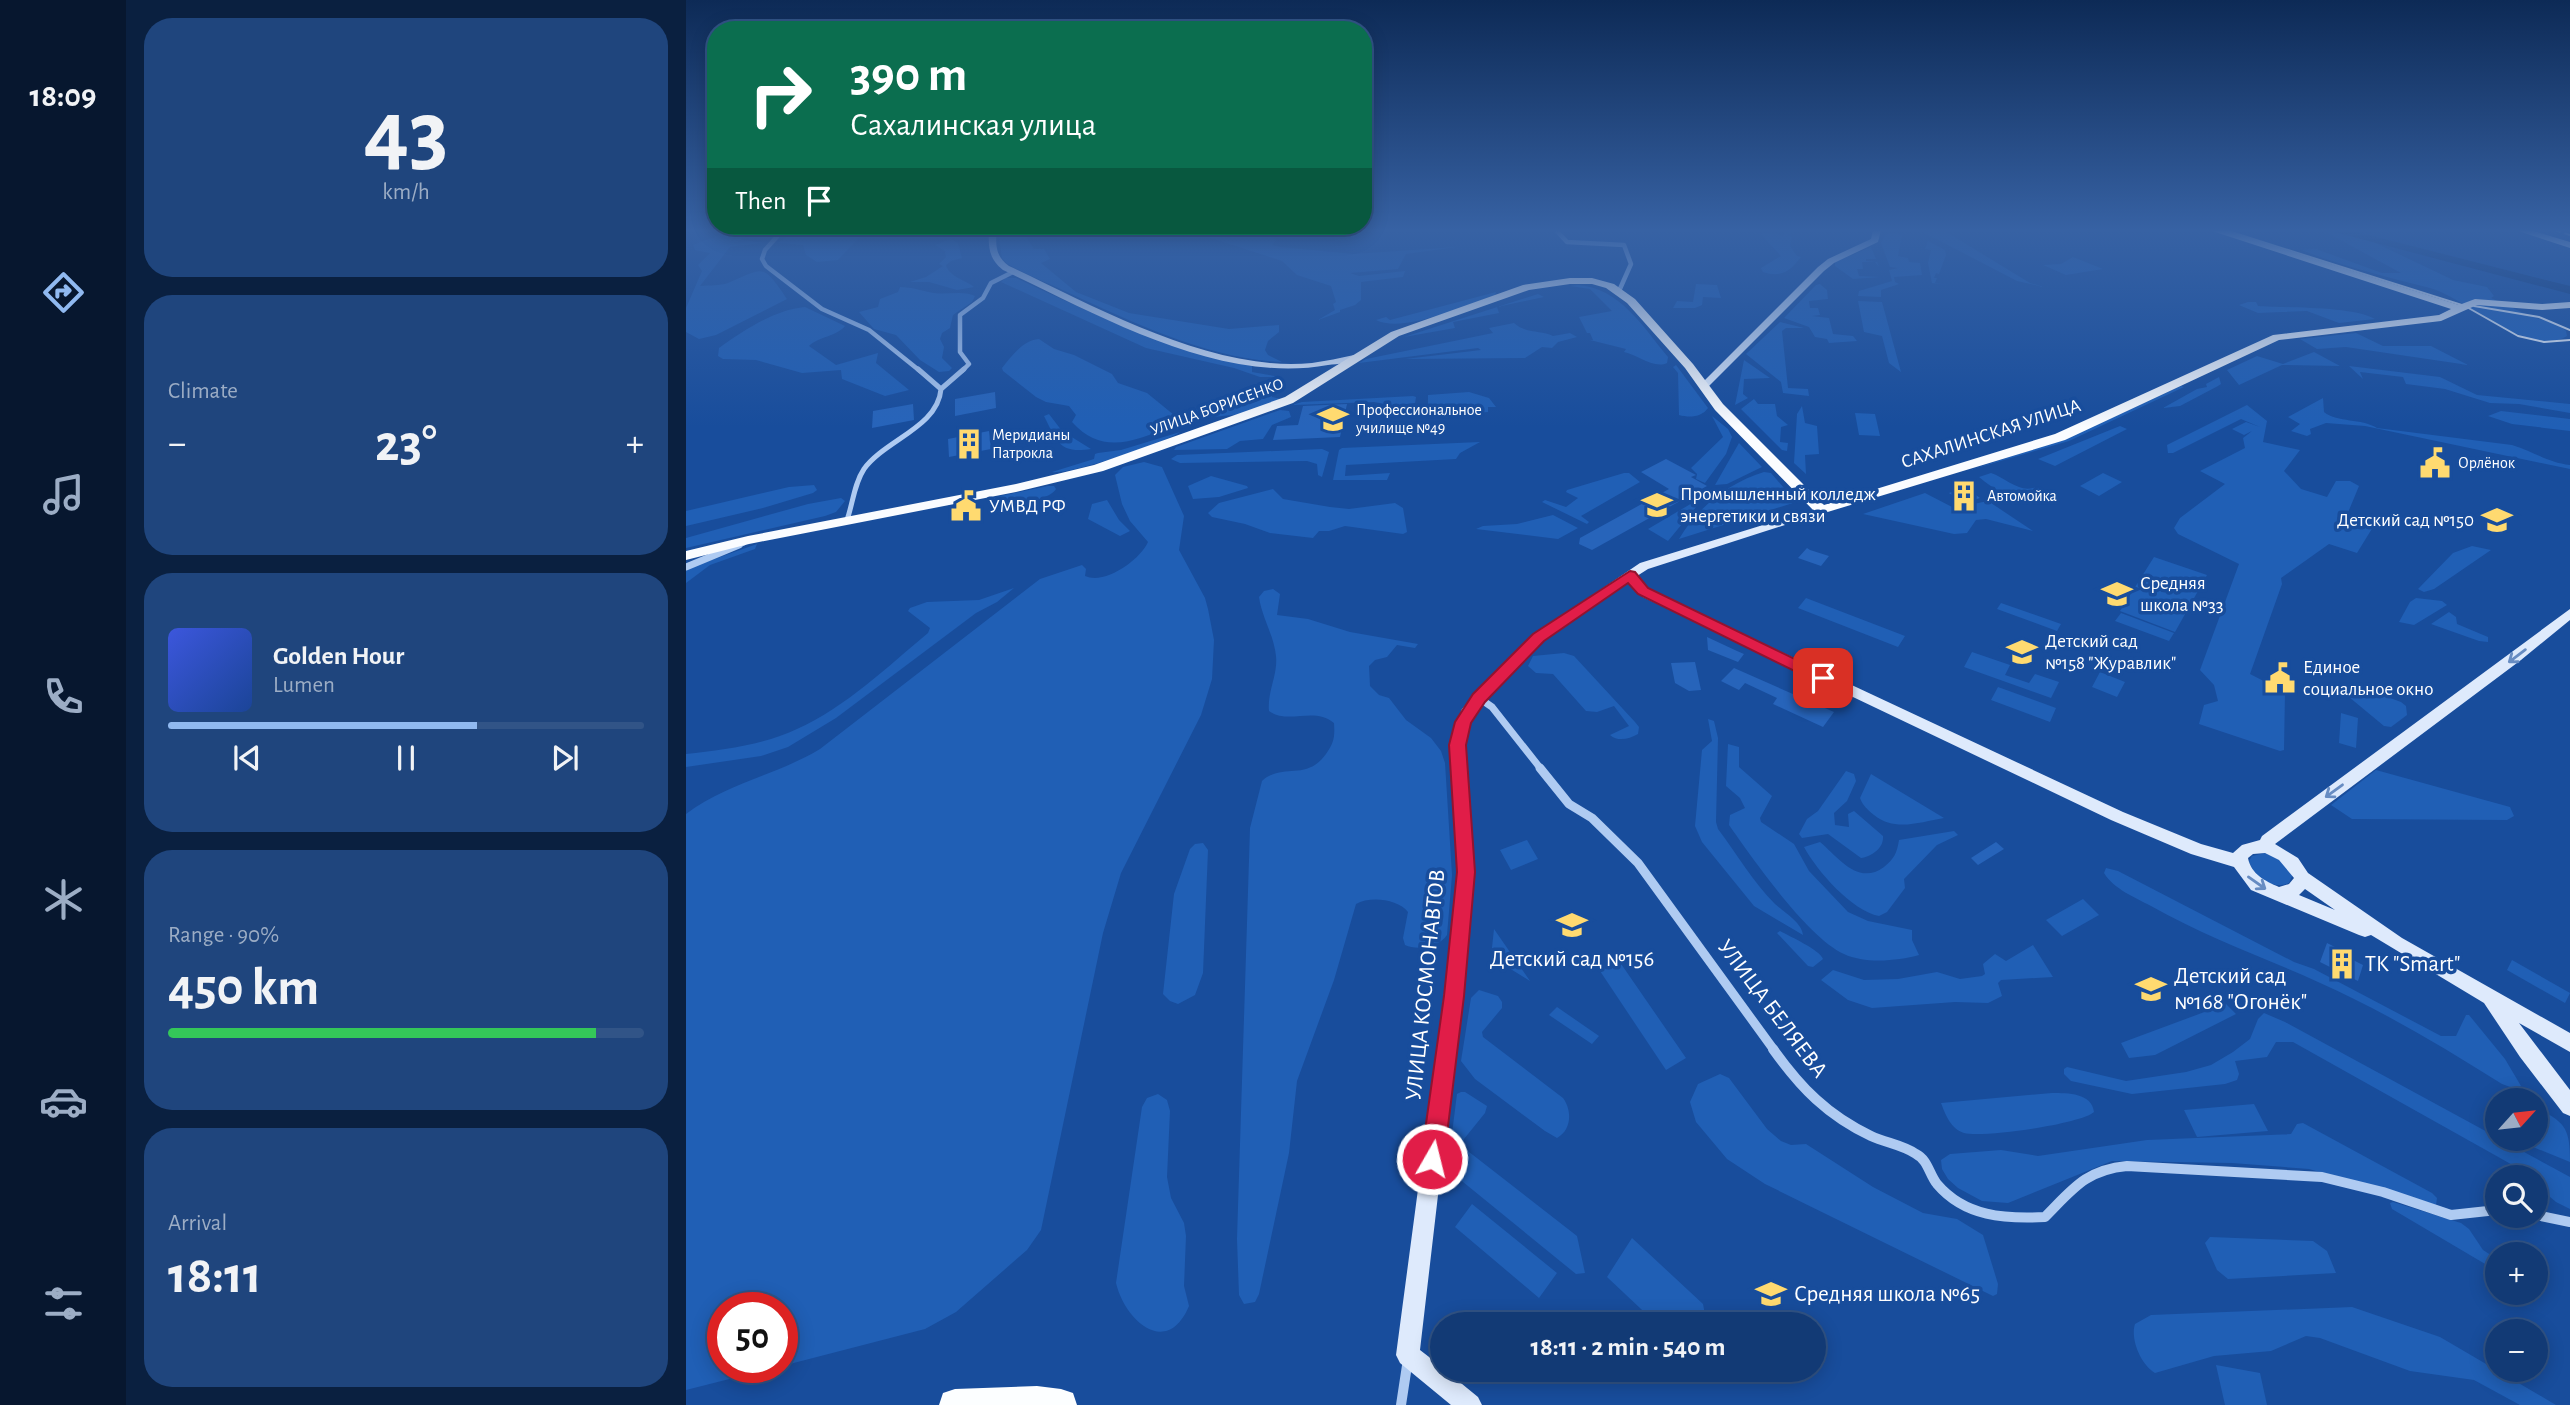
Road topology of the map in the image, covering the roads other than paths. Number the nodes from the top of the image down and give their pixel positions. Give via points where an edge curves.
1 (805, 296) edge
2 (984, 296) edge
3 (1063, 296) edge
4 (1506, 296) edge
5 (1624, 296) edge
6 (1794, 296) edge
7 (2418, 296) edge
8 (2570, 305) edge
9 (2460, 309) junction
10 (1323, 371) junction
11 (1704, 386) junction
12 (941, 389) junction
13 (1821, 510) junction
14 (847, 520) junction
15 (748, 540) junction
16 (686, 556) edge
17 (686, 566) edge
18 (1630, 575) junction
19 (2570, 613) edge
20 (1479, 698) junction
21 (2264, 847) junction
22 (2240, 862) junction
23 (2302, 878) junction
24 (2281, 893) junction
25 (2396, 943) junction
26 (2491, 997) junction
27 (2570, 1043) edge
28 (2570, 1105) edge
29 (2485, 1211) edge
30 (2548, 1217) edge
31 (2570, 1222) edge
32 (1408, 1355) junction
33 (955, 1405) edge
34 (1061, 1405) edge
35 (1401, 1405) edge
36 (1471, 1405) edge

1 - 12 street via 822,309 869,330
2 - 12 street via 960,315 960,352 969,365
3 - 10 main road via 1217,355
4 - 10 main road, УЛИЦА БОРИСЕНКО via 1395,334
5 - 11 main road, УЛИЦА БОРИСЕНКО
6 - 11 main road
7 - 9 main road
8 - 9 main road, САХАЛИНСКАЯ УЛИЦА via 2474,302
9 - 13 main road, САХАЛИНСКАЯ УЛИЦА via 2441,318 2270,339 2060,437
10 - 14 main road, УЛИЦА БОРИСЕНКО via 1311,389 1278,405 1098,468
11 - 13 main road, УЛИЦА БОРИСЕНКО via 1719,407
12 - 14 street via 934,411 864,469
13 - 18 main road, САХАЛИНСКАЯ УЛИЦА via 1668,557
14 - 15 main road, УЛИЦА БОРИСЕНКО
15 - 16 main road
15 - 17 street, УЛИЦА БОРИСЕНКО
18 - 20 main road, УЛИЦА КОСМОНАВТОВ via 1539,638
18 - 22 main road via 1647,594 2053,787 2150,831
19 -> 21 main road
20 - 29 street, УЛИЦА БЕЛЯЕВА via 1492,707 1569,804 1592,818 1638,863 1800,1086 1826,1111 1851,1126 1919,1155 1942,1191 1966,1208 1998,1218 2045,1217 2087,1177 2127,1166 2322,1177 2451,1214
20 - 32 main road, УЛИЦА КОСМОНАВТОВ via 1463,722 1457,745 1464,903
21 - 22 main road via 2249,848
21 - 23 main road via 2290,859
22 -> 24 main road via 2250,880
23 - 24 main road via 2294,891
23 - 25 main road
24 - 25 main road
25 - 26 main road
26 - 27 main road
26 - 28 main road via 2526,1051
30 - 31 street
32 - 35 street
32 - 36 main road
33 - 34 highway

